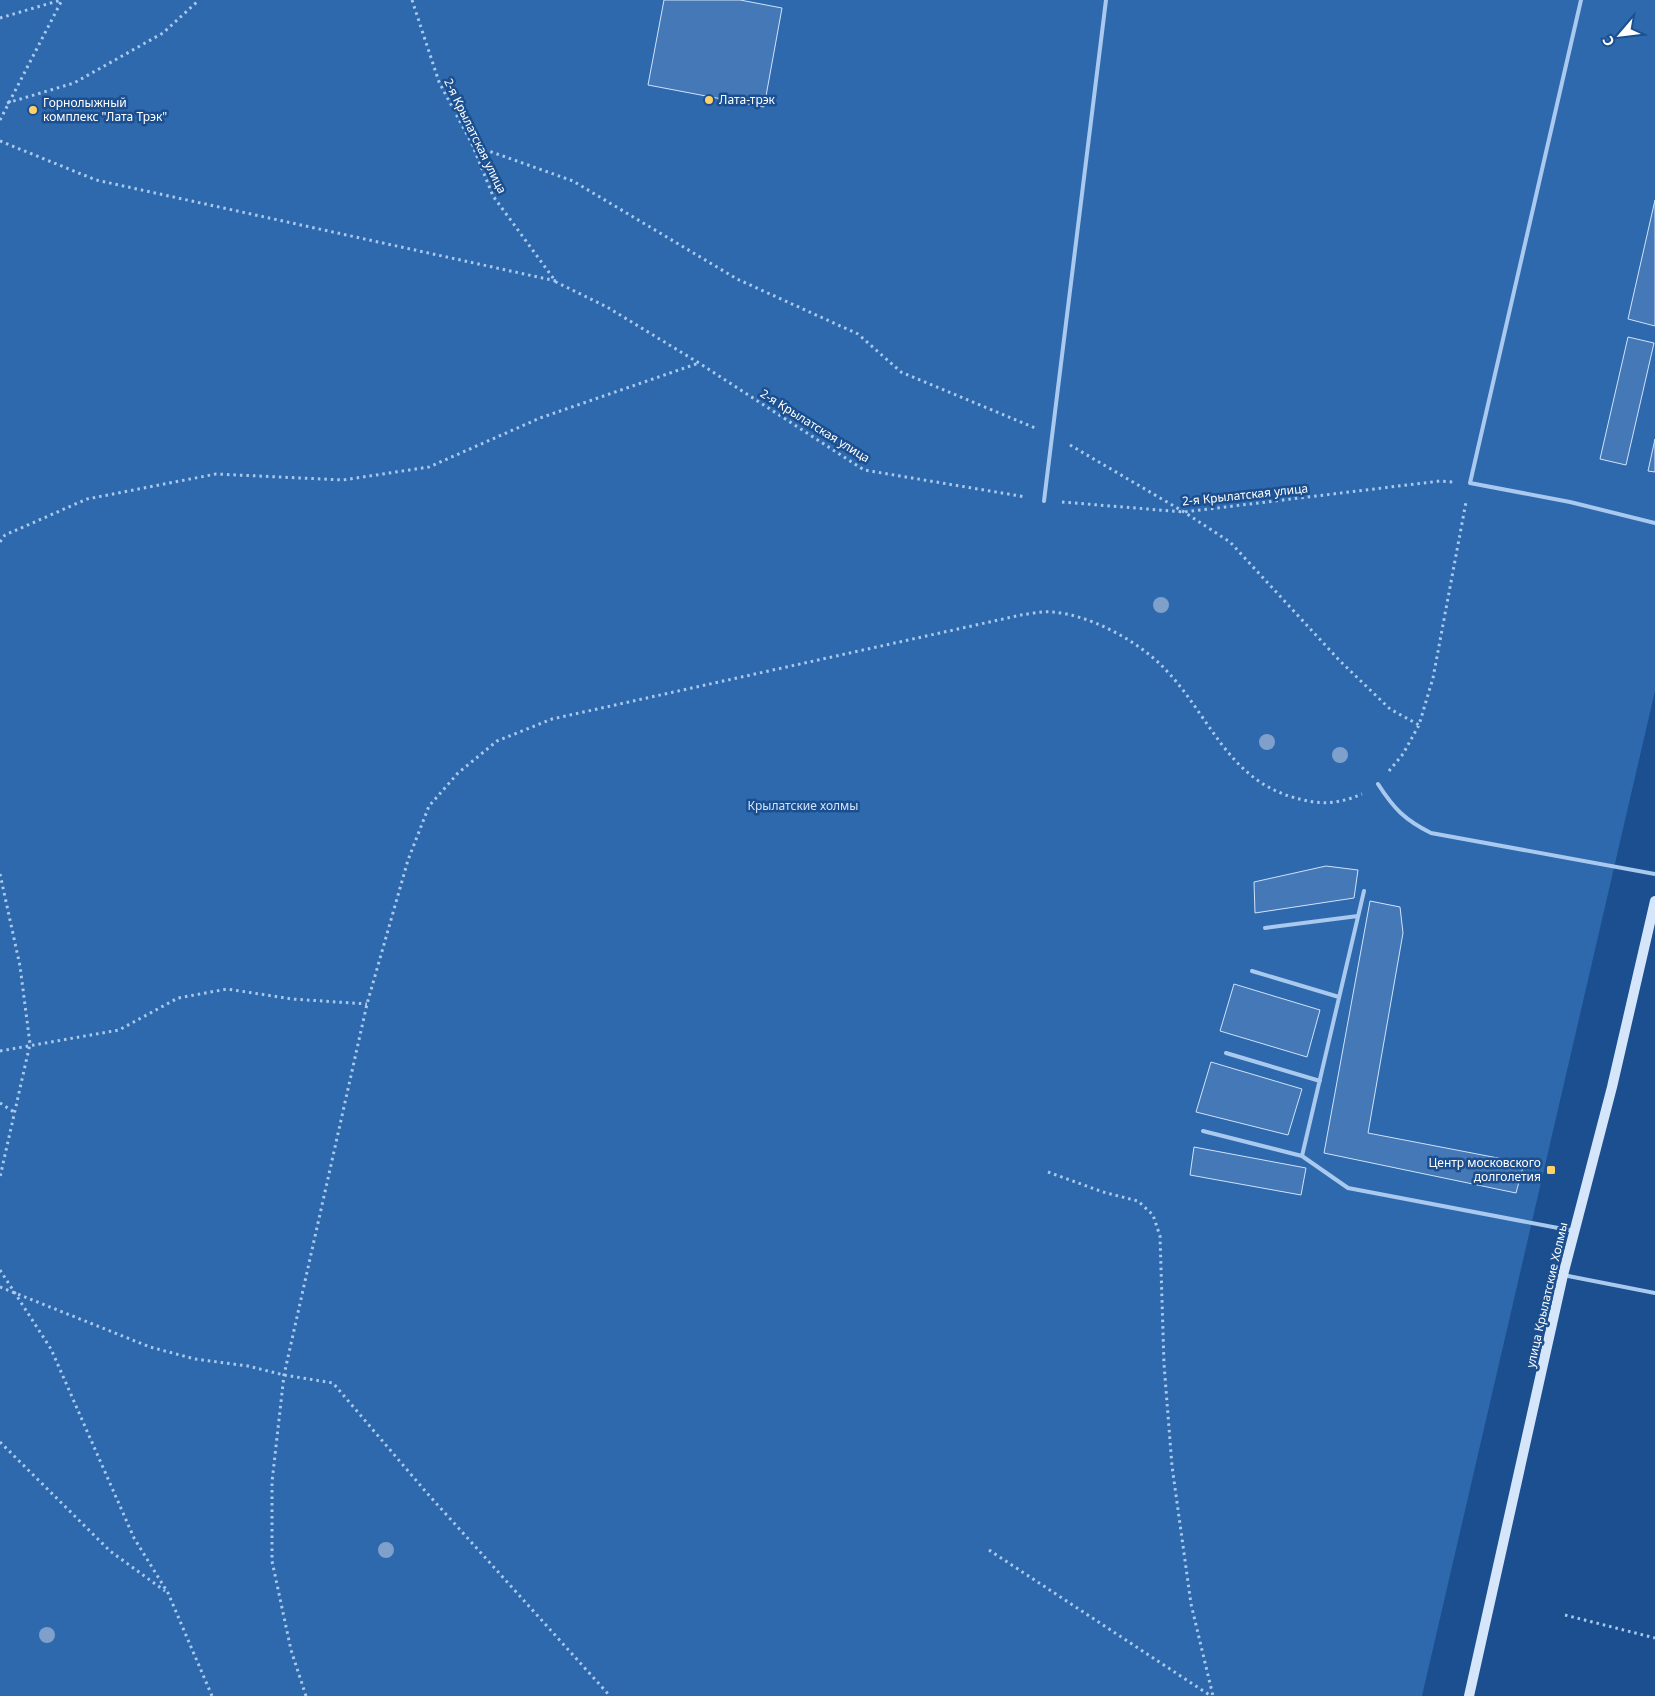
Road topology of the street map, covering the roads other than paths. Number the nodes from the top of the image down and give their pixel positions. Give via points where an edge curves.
1 (1106, 0) edge
2 (1581, 0) edge
3 (1044, 501) road end
4 (1655, 523) edge
5 (1378, 784) road end
6 (1655, 874) edge
7 (1364, 891) dead end
8 (1655, 902) edge
9 (1358, 916) junction
10 (1265, 928) dead end
11 (1252, 971) dead end
12 (1339, 997) junction
13 (1226, 1053) dead end
14 (1320, 1081) junction
15 (1203, 1131) dead end
16 (1302, 1156) junction
17 (1574, 1231) junction
18 (1564, 1275) junction
19 (1655, 1293) edge
20 (1469, 1696) edge

1 - 3 lane
2 - 4 lane via 1470,483 1570,502
5 - 6 lane via 1407,821 1431,832
7 - 9 lane
8 - 17 street, улица Крылатские Холмы
9 - 10 lane
9 - 12 lane
11 - 12 lane
12 - 14 lane
13 - 14 lane
14 - 16 lane
15 - 16 lane
16 - 17 lane via 1348,1188
17 - 18 street, улица Крылатские Холмы
18 - 19 lane
18 - 20 street, улица Крылатские Холмы

